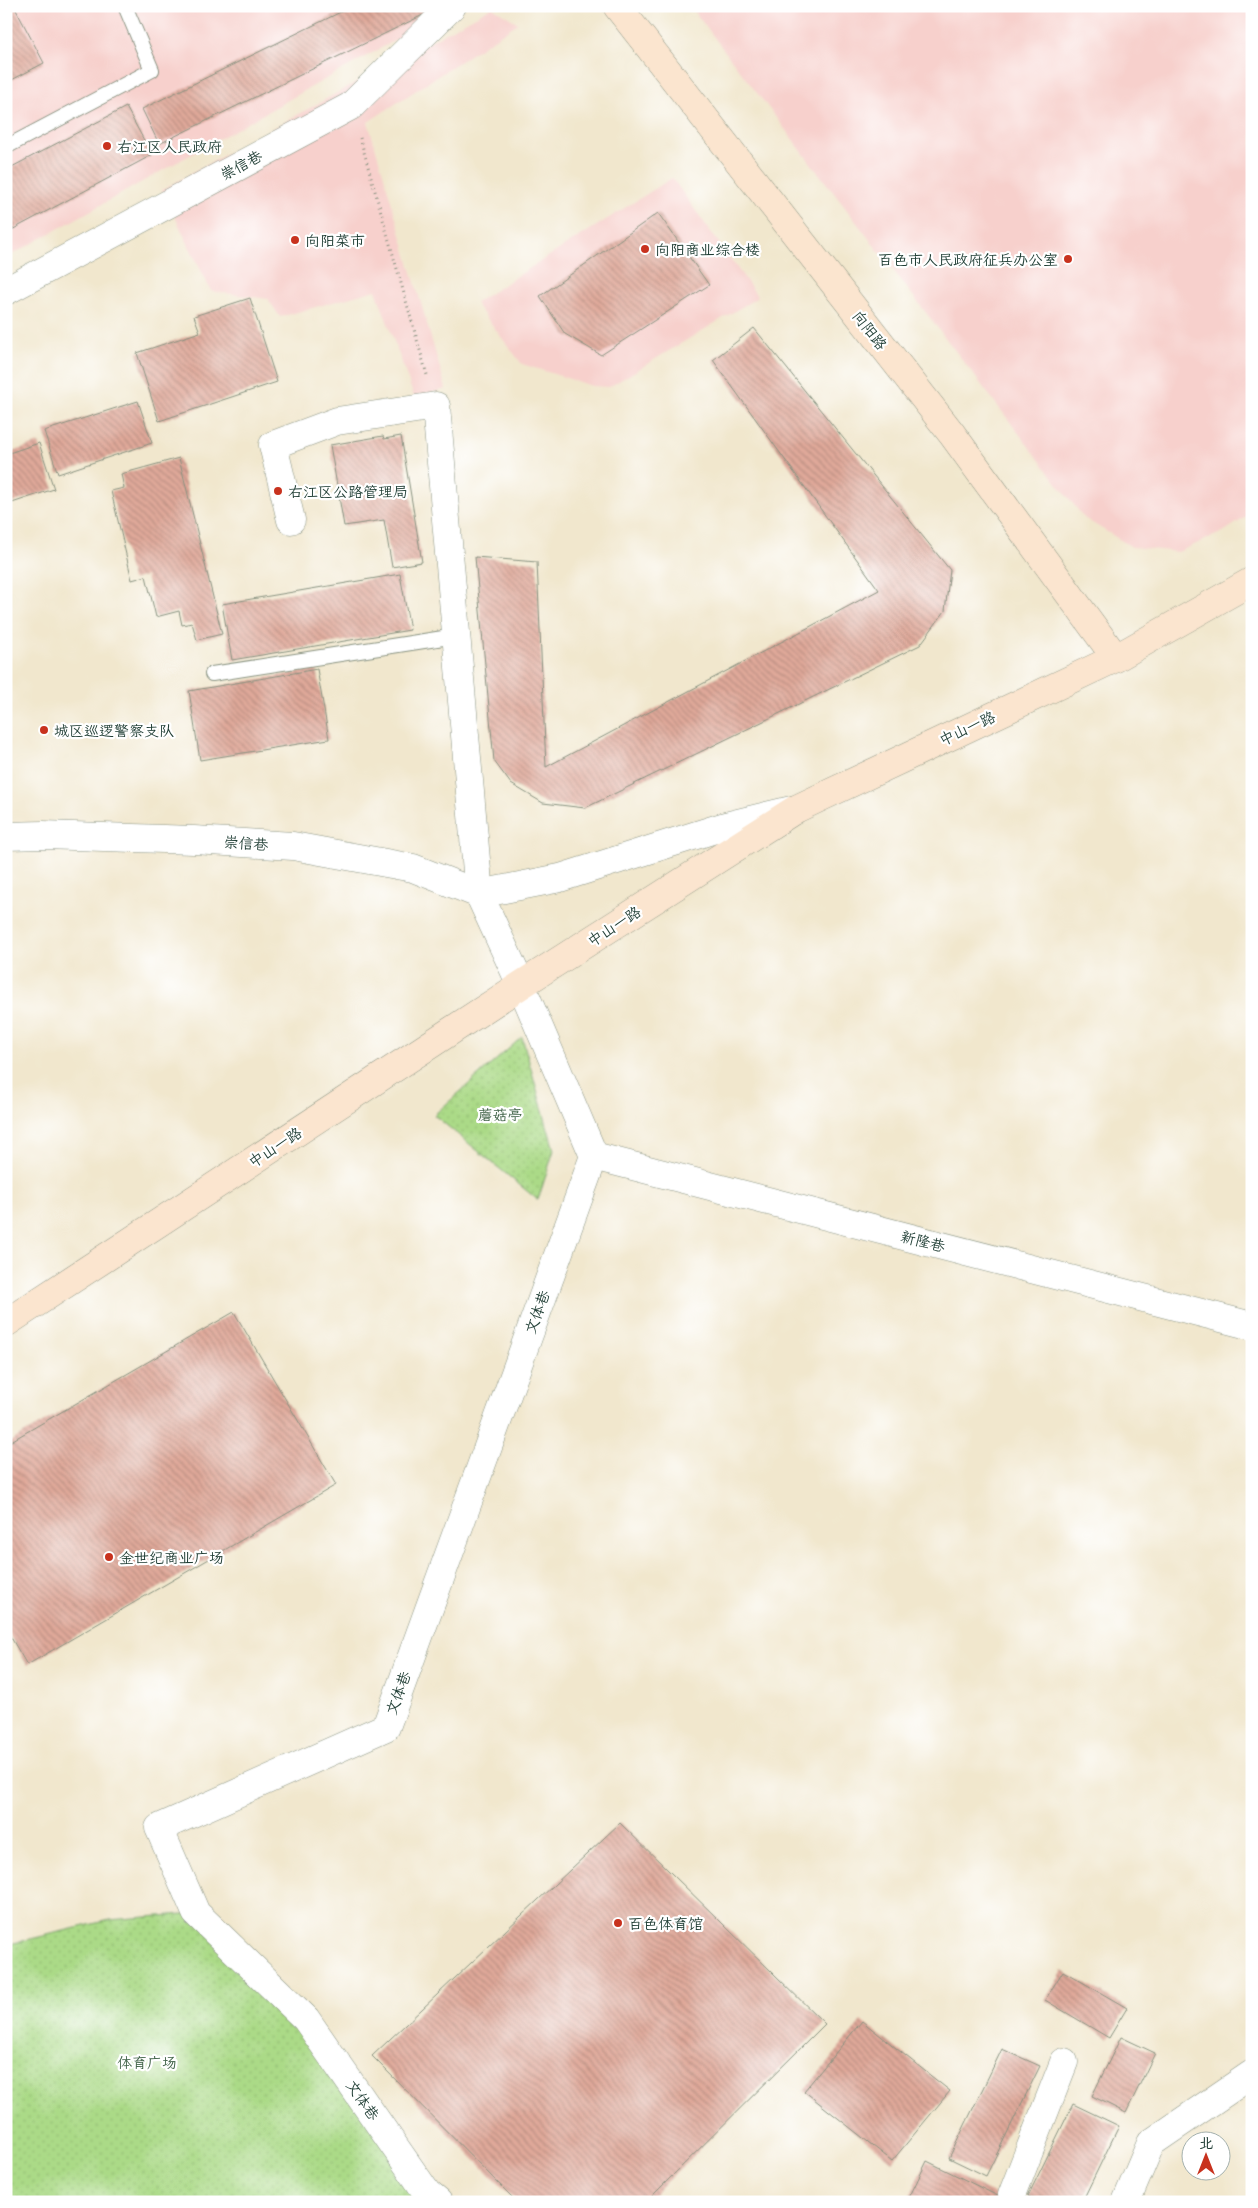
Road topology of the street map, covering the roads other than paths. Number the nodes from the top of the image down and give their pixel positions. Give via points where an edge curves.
1 (125, 6) edge
2 (452, 6) edge
3 (617, 6) edge
4 (6, 147) edge
5 (6, 291) edge
6 (291, 520) dead end
7 (1252, 581) edge
8 (456, 636) junction
9 (1116, 658) junction
10 (212, 674) dead end
11 (796, 809) junction
12 (6, 836) edge
13 (479, 894) junction
14 (521, 985) junction
15 (594, 1156) junction
16 (6, 1323) edge
17 (1252, 1326) edge
18 (1064, 2062) dead end
19 (1252, 2074) edge
20 (1012, 2194) dead end
21 (438, 2202) edge
22 (1126, 2202) edge

1 - 4 lane via 152,70
2 - 5 street, 崇信巷 via 351,106
3 - 9 main road, 向阳路 via 952,434
6 - 8 street via 273,445 336,421 436,406
7 - 9 main road, 中山一路
8 - 10 lane
8 - 13 street
9 - 11 main road, 中山一路
11 - 13 street via 725,826 560,878
11 - 14 main road, 中山一路
12 - 13 street, 崇信巷 via 293,846 413,868
13 - 14 street
14 - 15 street
14 - 16 main road, 中山一路
15 - 17 street, 新隆巷
15 - 21 street, 文体巷 via 386,1727 159,1828 196,1913 306,2019 427,2193
18 - 20 street
19 - 22 street via 1151,2143

